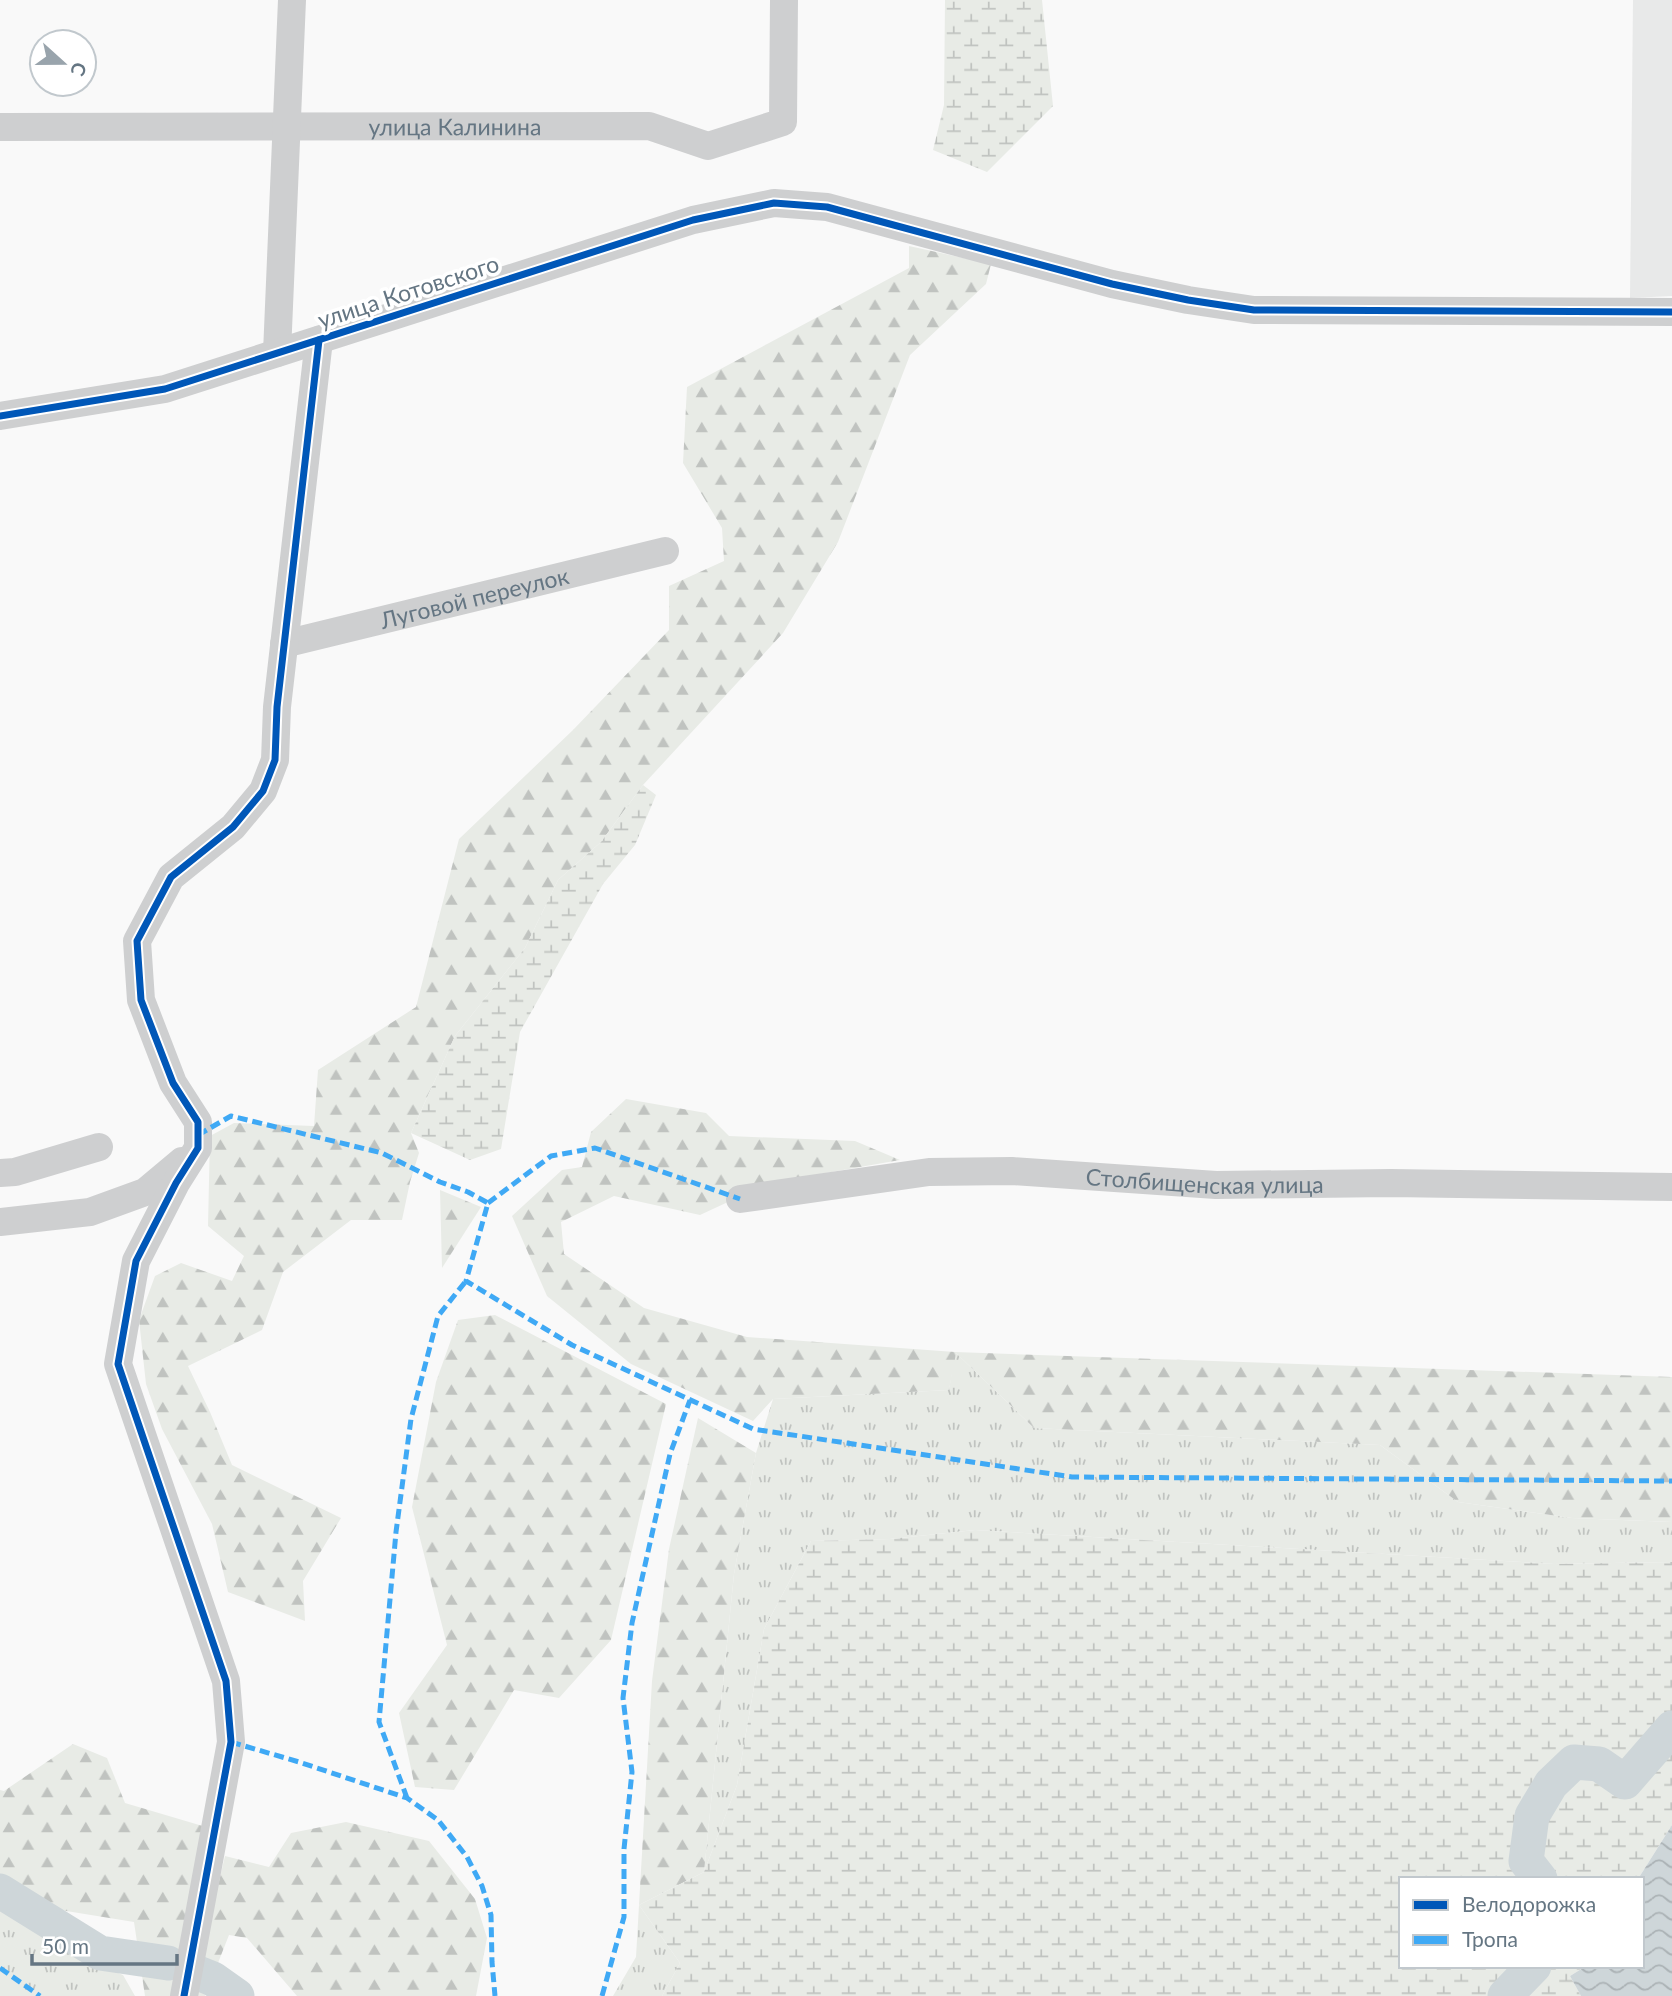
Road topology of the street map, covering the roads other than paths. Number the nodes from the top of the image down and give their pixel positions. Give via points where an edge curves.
1 (292, 0) edge
2 (784, 0) edge
3 (0, 127) edge
4 (286, 127) junction
5 (1672, 312) edge
6 (319, 340) junction
7 (277, 353) junction
8 (0, 416) edge
9 (665, 551) dead end
10 (284, 645) junction
11 (99, 1147) dead end
12 (198, 1148) junction
13 (0, 1173) edge
14 (1672, 1186) edge
15 (740, 1199) dead end
16 (0, 1222) edge
17 (184, 1996) edge

1 - 4 street
2 - 4 street, улица Калинина via 783,122 708,146 649,127
3 - 4 street, улица Калинина
4 - 7 street
5 - 6 street, улица Котовского via 1254,310 1112,284 827,207 774,203 693,220
6 - 7 street, улица Котовского
6 - 10 street
7 - 8 street, улица Котовского via 165,389
9 - 10 street, Луговой переулок
10 - 12 street via 275,760 263,791 233,827 171,877 137,941 141,1000 173,1083 198,1122
11 - 13 street
12 - 16 street via 145,1192 90,1212
12 - 17 street via 136,1261 118,1364 226,1681 231,1742
14 - 15 street, Столбищенская улица via 1216,1185 1012,1171 929,1172

